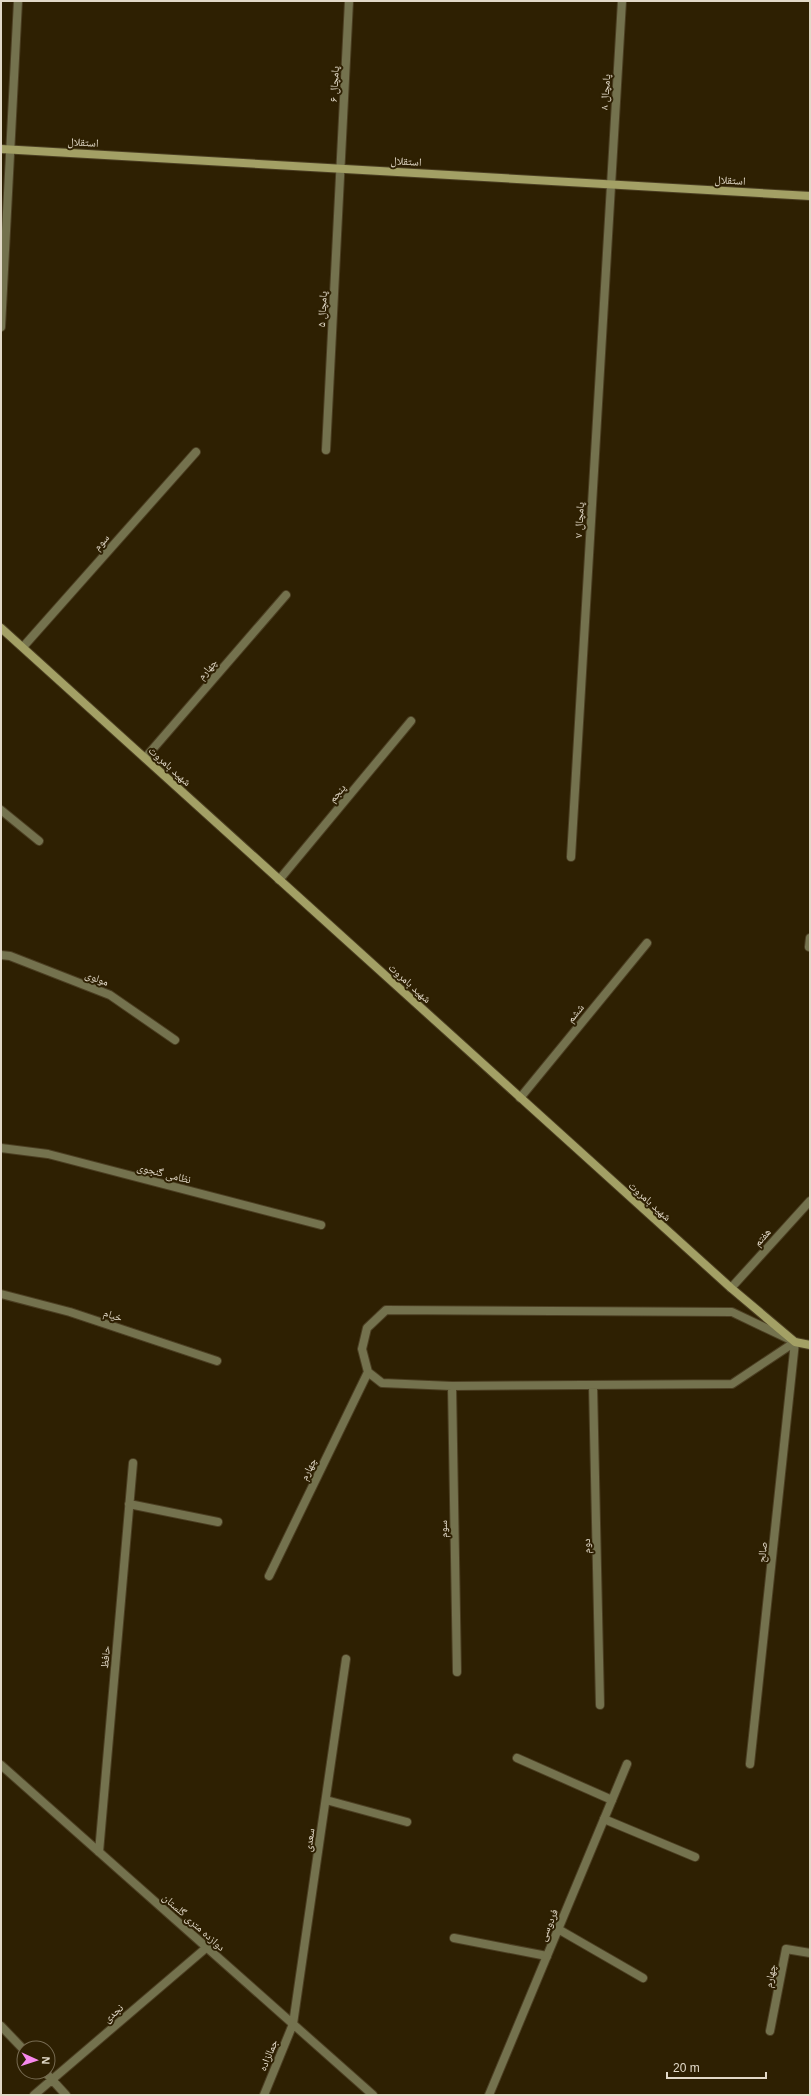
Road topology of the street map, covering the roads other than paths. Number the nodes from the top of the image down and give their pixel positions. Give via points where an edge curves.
1 (18, 1) edge
2 (349, 1) edge
3 (622, 1) edge
4 (1, 149) edge
5 (11, 149) junction
6 (340, 169) junction
7 (610, 184) junction
8 (810, 196) edge
9 (1, 327) edge
10 (326, 450) dead end
11 (196, 452) dead end
12 (286, 595) dead end
13 (1, 628) edge
14 (23, 647) junction
15 (411, 721) dead end
16 (145, 758) junction
17 (1, 810) edge
18 (40, 841) dead end
19 (570, 857) dead end
20 (279, 880) junction
21 (810, 938) edge
22 (647, 943) dead end
23 (809, 947) edge
24 (1, 955) edge
25 (175, 1040) dead end
26 (520, 1098) junction
27 (1, 1148) edge
28 (810, 1201) edge
29 (321, 1225) dead end
30 (730, 1288) junction
31 (1, 1294) edge
32 (795, 1342) junction
33 (810, 1345) edge
34 (217, 1362) dead end
35 (368, 1372) junction
36 (593, 1385) junction
37 (452, 1386) junction
38 (133, 1463) dead end
39 (129, 1504) junction
40 (218, 1522) dead end
41 (269, 1576) dead end
42 (346, 1659) dead end
43 (457, 1672) dead end
44 (600, 1705) dead end
45 (517, 1758) dead end
46 (628, 1764) dead end
47 (750, 1764) dead end
48 (1, 1765) edge
49 (326, 1800) junction
50 (612, 1800) junction
51 (604, 1819) junction
52 (407, 1822) dead end
53 (99, 1852) junction
54 (695, 1857) dead end
55 (558, 1929) junction
56 (454, 1938) dead end
57 (206, 1948) junction
58 (810, 1953) edge
59 (547, 1956) junction
60 (643, 1978) dead end
61 (293, 2024) junction
62 (1, 2026) edge
63 (770, 2031) dead end
64 (16, 2042) edge
65 (56, 2077) edge
66 (52, 2080) joint
67 (34, 2095) edge
68 (66, 2095) edge
69 (264, 2095) edge
70 (373, 2095) edge
71 (488, 2095) edge

1 - 5 street
2 - 6 street, پامچال ۶
3 - 7 street, پامچال ۸
4 - 5 main road, استقلال
5 - 6 main road, استقلال
5 - 9 street
6 - 7 main road, استقلال
6 - 10 street, پامچال ۵
7 - 8 main road, استقلال
7 - 19 street, پامچال ۷
11 - 14 street, سوم
12 - 16 street, چهارم
13 - 14 main road, شهید بامروت
14 - 16 main road, شهید بامروت
15 - 20 street, پنجم
16 - 20 main road, شهید بامروت
17 - 18 street
20 - 26 main road, شهید بامروت
21 - 23 street
22 - 26 street, ششم
24 - 25 street, مولوی via 10,956 110,995
26 - 30 main road, شهید بامروت
27 - 29 street, نظامی گنجوی via 48,1154
28 - 30 street, هفتم
30 - 32 main road, شهید بامروت
31 - 34 street, خیام via 70,1312
32 - 33 main road, شهید بامروت
32 - 35 street via 732,1312 386,1310 367,1328 362,1349
32 - 36 street via 732,1384
32 - 47 street, صالح
35 - 37 street via 382,1383
35 - 41 street, چهارم
36 - 37 street
36 - 44 street, دوم
37 - 43 street, سوم
38 - 39 street, حافظ
39 - 40 street
39 - 53 street, حافظ
42 - 49 street, سعدی
45 - 50 street
46 - 50 street, فردوسی
48 - 53 street, دوازده متری گلستان
49 - 52 street
49 - 61 street, سعدی
50 - 51 street, فردوسی
51 - 54 street
51 - 55 street, فردوسی
53 - 57 street, دوازده متری گلستان
55 - 59 street, فردوسی
55 - 60 street
56 - 59 street
57 - 61 street, دوازده متری گلستان
57 - 65 street, نجدی
58 - 63 street, چهارم via 786,1949
59 - 71 street, فردوسی
61 - 69 street, جمالزاده
61 - 70 street, دوازده متری گلستان
62 - 64 street
66 - 67 street, نجدی
66 - 68 street

